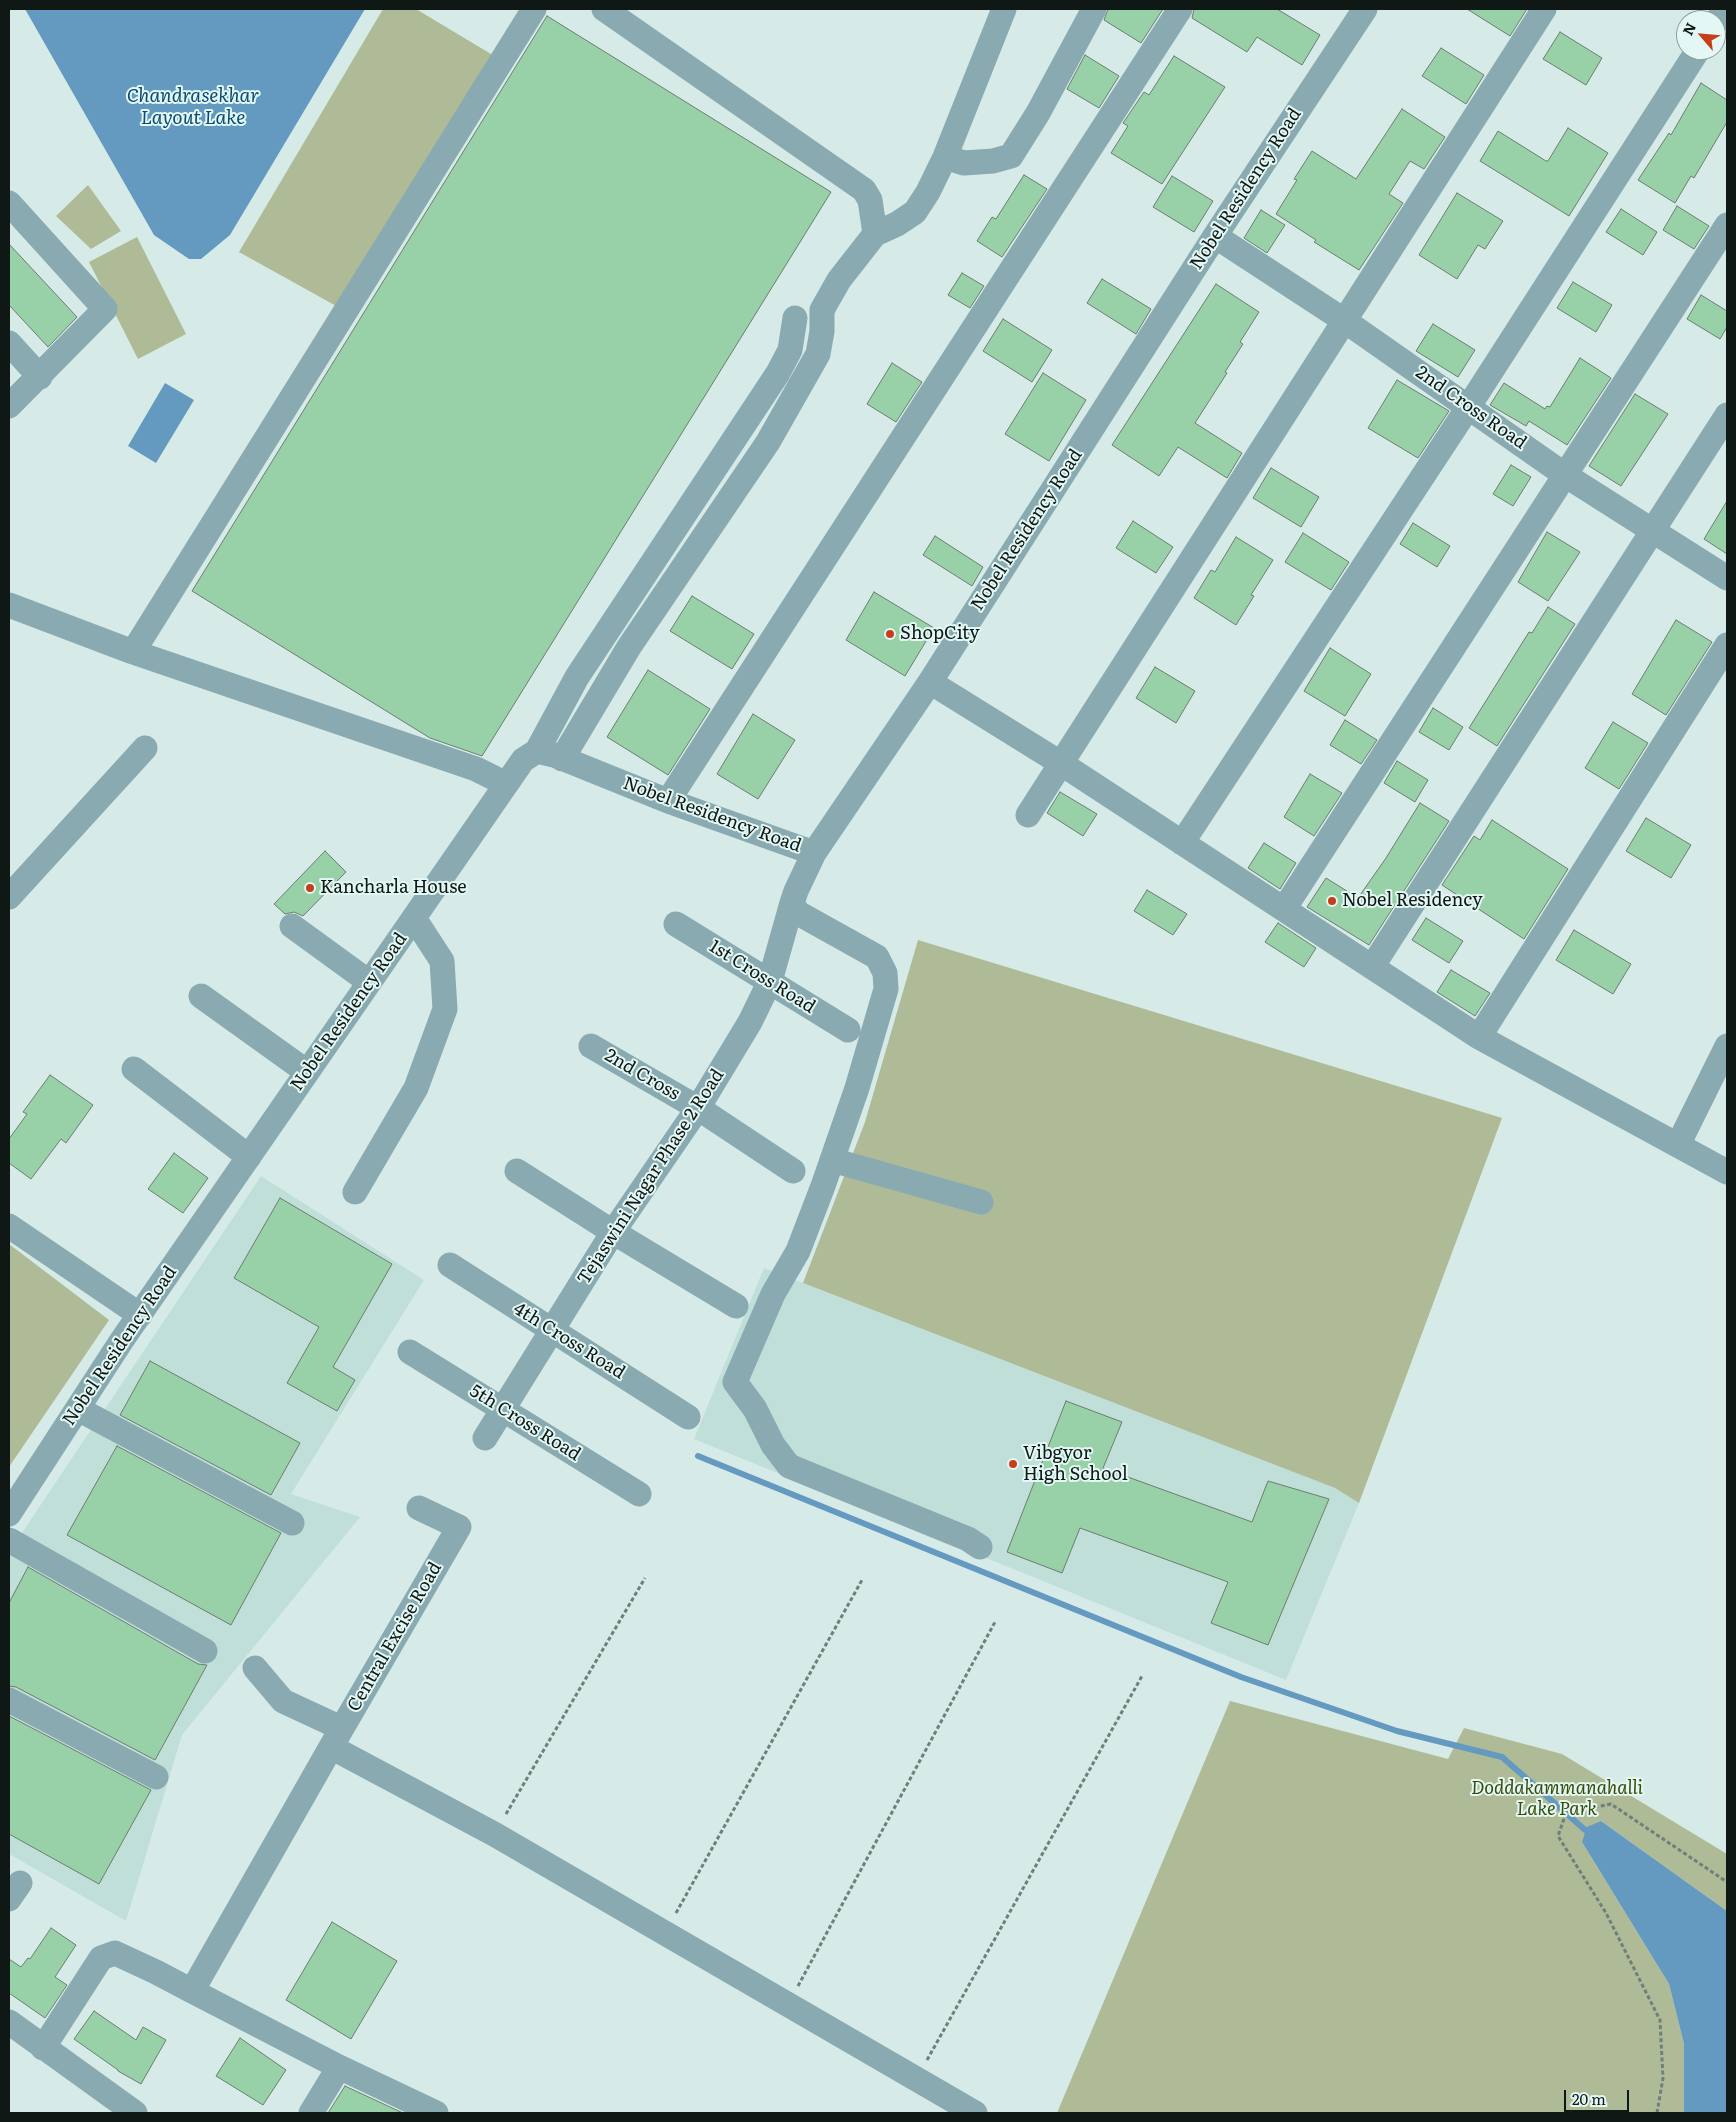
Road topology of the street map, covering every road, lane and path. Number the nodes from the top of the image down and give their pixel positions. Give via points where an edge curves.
1 (534, 9) edge
2 (604, 9) edge
3 (1004, 9) edge
4 (1094, 9) edge
5 (1180, 9) edge
6 (1365, 9) edge
7 (1544, 9) edge
8 (1692, 60) edge
9 (945, 157) junction
10 (9, 203) edge
11 (1727, 225) edge
12 (875, 234) junction
13 (1215, 236) junction
14 (795, 318) dead end
15 (1345, 321) junction
16 (9, 343) edge
17 (40, 377) junction
18 (9, 406) edge
19 (1469, 406) junction
20 (1727, 415) edge
21 (1565, 475) junction
22 (1654, 531) junction
23 (1727, 578) edge
24 (9, 605) edge
25 (1727, 645) edge
26 (133, 652) junction
27 (930, 682) junction
28 (145, 748) dead end
29 (537, 751) junction
30 (562, 758) junction
31 (1062, 764) junction
32 (502, 790) junction
33 (668, 801) junction
34 (1028, 816) dead end
35 (1182, 843) junction
36 (814, 853) junction
37 (9, 897) edge
38 (792, 903) junction
39 (1284, 909) junction
40 (414, 918) junction
41 (676, 924) dead end
42 (292, 926) dead end
43 (1372, 967) junction
44 (369, 982) junction
45 (770, 982) junction
46 (201, 996) dead end
47 (848, 1030) dead end
48 (1479, 1037) junction
49 (591, 1046) dead end
50 (1727, 1046) edge
51 (134, 1068) dead end
52 (308, 1072) junction
53 (698, 1108) junction
54 (1678, 1145) junction
55 (249, 1157) junction
56 (832, 1160) junction
57 (517, 1171) dead end
58 (793, 1171) dead end
59 (1727, 1172) edge
60 (356, 1192) dead end
61 (981, 1202) dead end
62 (9, 1226) edge
63 (613, 1232) junction
64 (450, 1266) dead end
65 (736, 1306) dead end
66 (140, 1315) junction
67 (552, 1332) junction
68 (410, 1352) dead end
69 (78, 1409) junction
70 (504, 1409) junction
71 (688, 1416) dead end
72 (485, 1438) dead end
73 (639, 1494) dead end
74 (418, 1508) dead end
75 (9, 1514) edge
76 (292, 1523) dead end
77 (9, 1540) edge
78 (980, 1547) dead end
79 (645, 1578) dead end
80 (862, 1580) dead end
81 (995, 1622) dead end
82 (205, 1651) dead end
83 (255, 1668) dead end
84 (1142, 1676) dead end
85 (9, 1700) edge
86 (336, 1738) junction
87 (156, 1777) dead end
88 (494, 1834) junction
89 (1727, 1882) edge
90 (664, 1933) junction
91 (192, 1991) junction
92 (789, 2004) junction
93 (9, 2022) edge
94 (43, 2048) junction
95 (339, 2067) junction
96 (917, 2078) junction
97 (136, 2113) edge
98 (311, 2113) edge
99 (436, 2113) edge
100 (976, 2113) edge
101 (1657, 2113) edge

1 - 26 street
2 - 12 street via 864,190 870,200
3 - 9 street
4 - 9 street via 1012,156 964,163
5 - 33 street
6 - 13 street, Nobel Residency Road
7 - 15 street
8 - 19 street
9 - 12 street via 915,212
10 - 17 street via 105,309
11 - 21 street
12 - 30 street via 839,280 822,310 818,354 768,442 629,647
13 - 15 street, 2nd Cross Road
13 - 27 street, Nobel Residency Road
14 - 29 street via 790,350 778,373 577,677
15 - 19 street, 2nd Cross Road
15 - 31 street
16 - 17 street
17 - 18 street
19 - 21 street, 2nd Cross Road
19 - 35 street
20 - 22 street
21 - 22 street, 2nd Cross Road
21 - 39 street
22 - 23 street, 2nd Cross Road
22 - 43 street
24 - 26 street
25 - 48 street
26 - 32 street via 429,754 468,782
27 - 31 street
27 - 36 street, Nobel Residency Road
28 - 37 street
29 - 30 street, Nobel Residency Road
29 - 32 street, Nobel Residency Road via 523,760
30 - 33 street, Nobel Residency Road
31 - 34 street
31 - 35 street
32 - 40 street, Nobel Residency Road
33 - 36 street, Nobel Residency Road
35 - 39 street
36 - 38 street, Tejaswini Nagar Phase 2 Road
38 - 45 street, Tejaswini Nagar Phase 2 Road
38 - 56 street via 798,913 877,957 885,973 886,989
39 - 43 street
40 - 44 street, Nobel Residency Road
40 - 60 street via 442,961 445,1009 416,1088
41 - 45 street, 1st Cross Road
42 - 44 street
43 - 48 street
44 - 52 street, Nobel Residency Road
45 - 47 street, 1st Cross Road
45 - 53 street, Tejaswini Nagar Phase 2 Road
46 - 52 street
48 - 54 street
49 - 53 street, 2nd Cross
50 - 54 street
51 - 55 street
52 - 55 street, Nobel Residency Road
53 - 58 street, 2nd Cross
53 - 63 street, Tejaswini Nagar Phase 2 Road
54 - 59 street
55 - 66 street, Nobel Residency Road
56 - 61 street
56 - 78 street via 798,1250 773,1294 735,1382 789,1466 968,1539
57 - 63 street
62 - 66 street
63 - 65 street
63 - 67 street, Tejaswini Nagar Phase 2 Road
64 - 67 street, 4th Cross Road
66 - 69 street, Nobel Residency Road
67 - 70 street, Tejaswini Nagar Phase 2 Road
67 - 71 street, 4th Cross Road
68 - 70 street, 5th Cross Road
69 - 75 street, Nobel Residency Road
69 - 76 street
70 - 72 street, Tejaswini Nagar Phase 2 Road
70 - 73 street, 5th Cross Road
74 - 86 street, Central Excise Road via 459,1526
77 - 82 street
79 - 88 path
80 - 90 path
81 - 92 path
83 - 86 street via 283,1701
84 - 96 path
85 - 87 street
86 - 88 street
86 - 91 street, Central Excise Road
88 - 90 street
89 - 101 path via 1611,1804 1566,1813 1558,1836 1606,1913 1660,2020 1663,2078
90 - 92 street
91 - 94 street via 115,1953 101,1958
91 - 95 street
92 - 96 street
93 - 94 street
94 - 97 street
95 - 98 street
95 - 99 street
96 - 100 street

